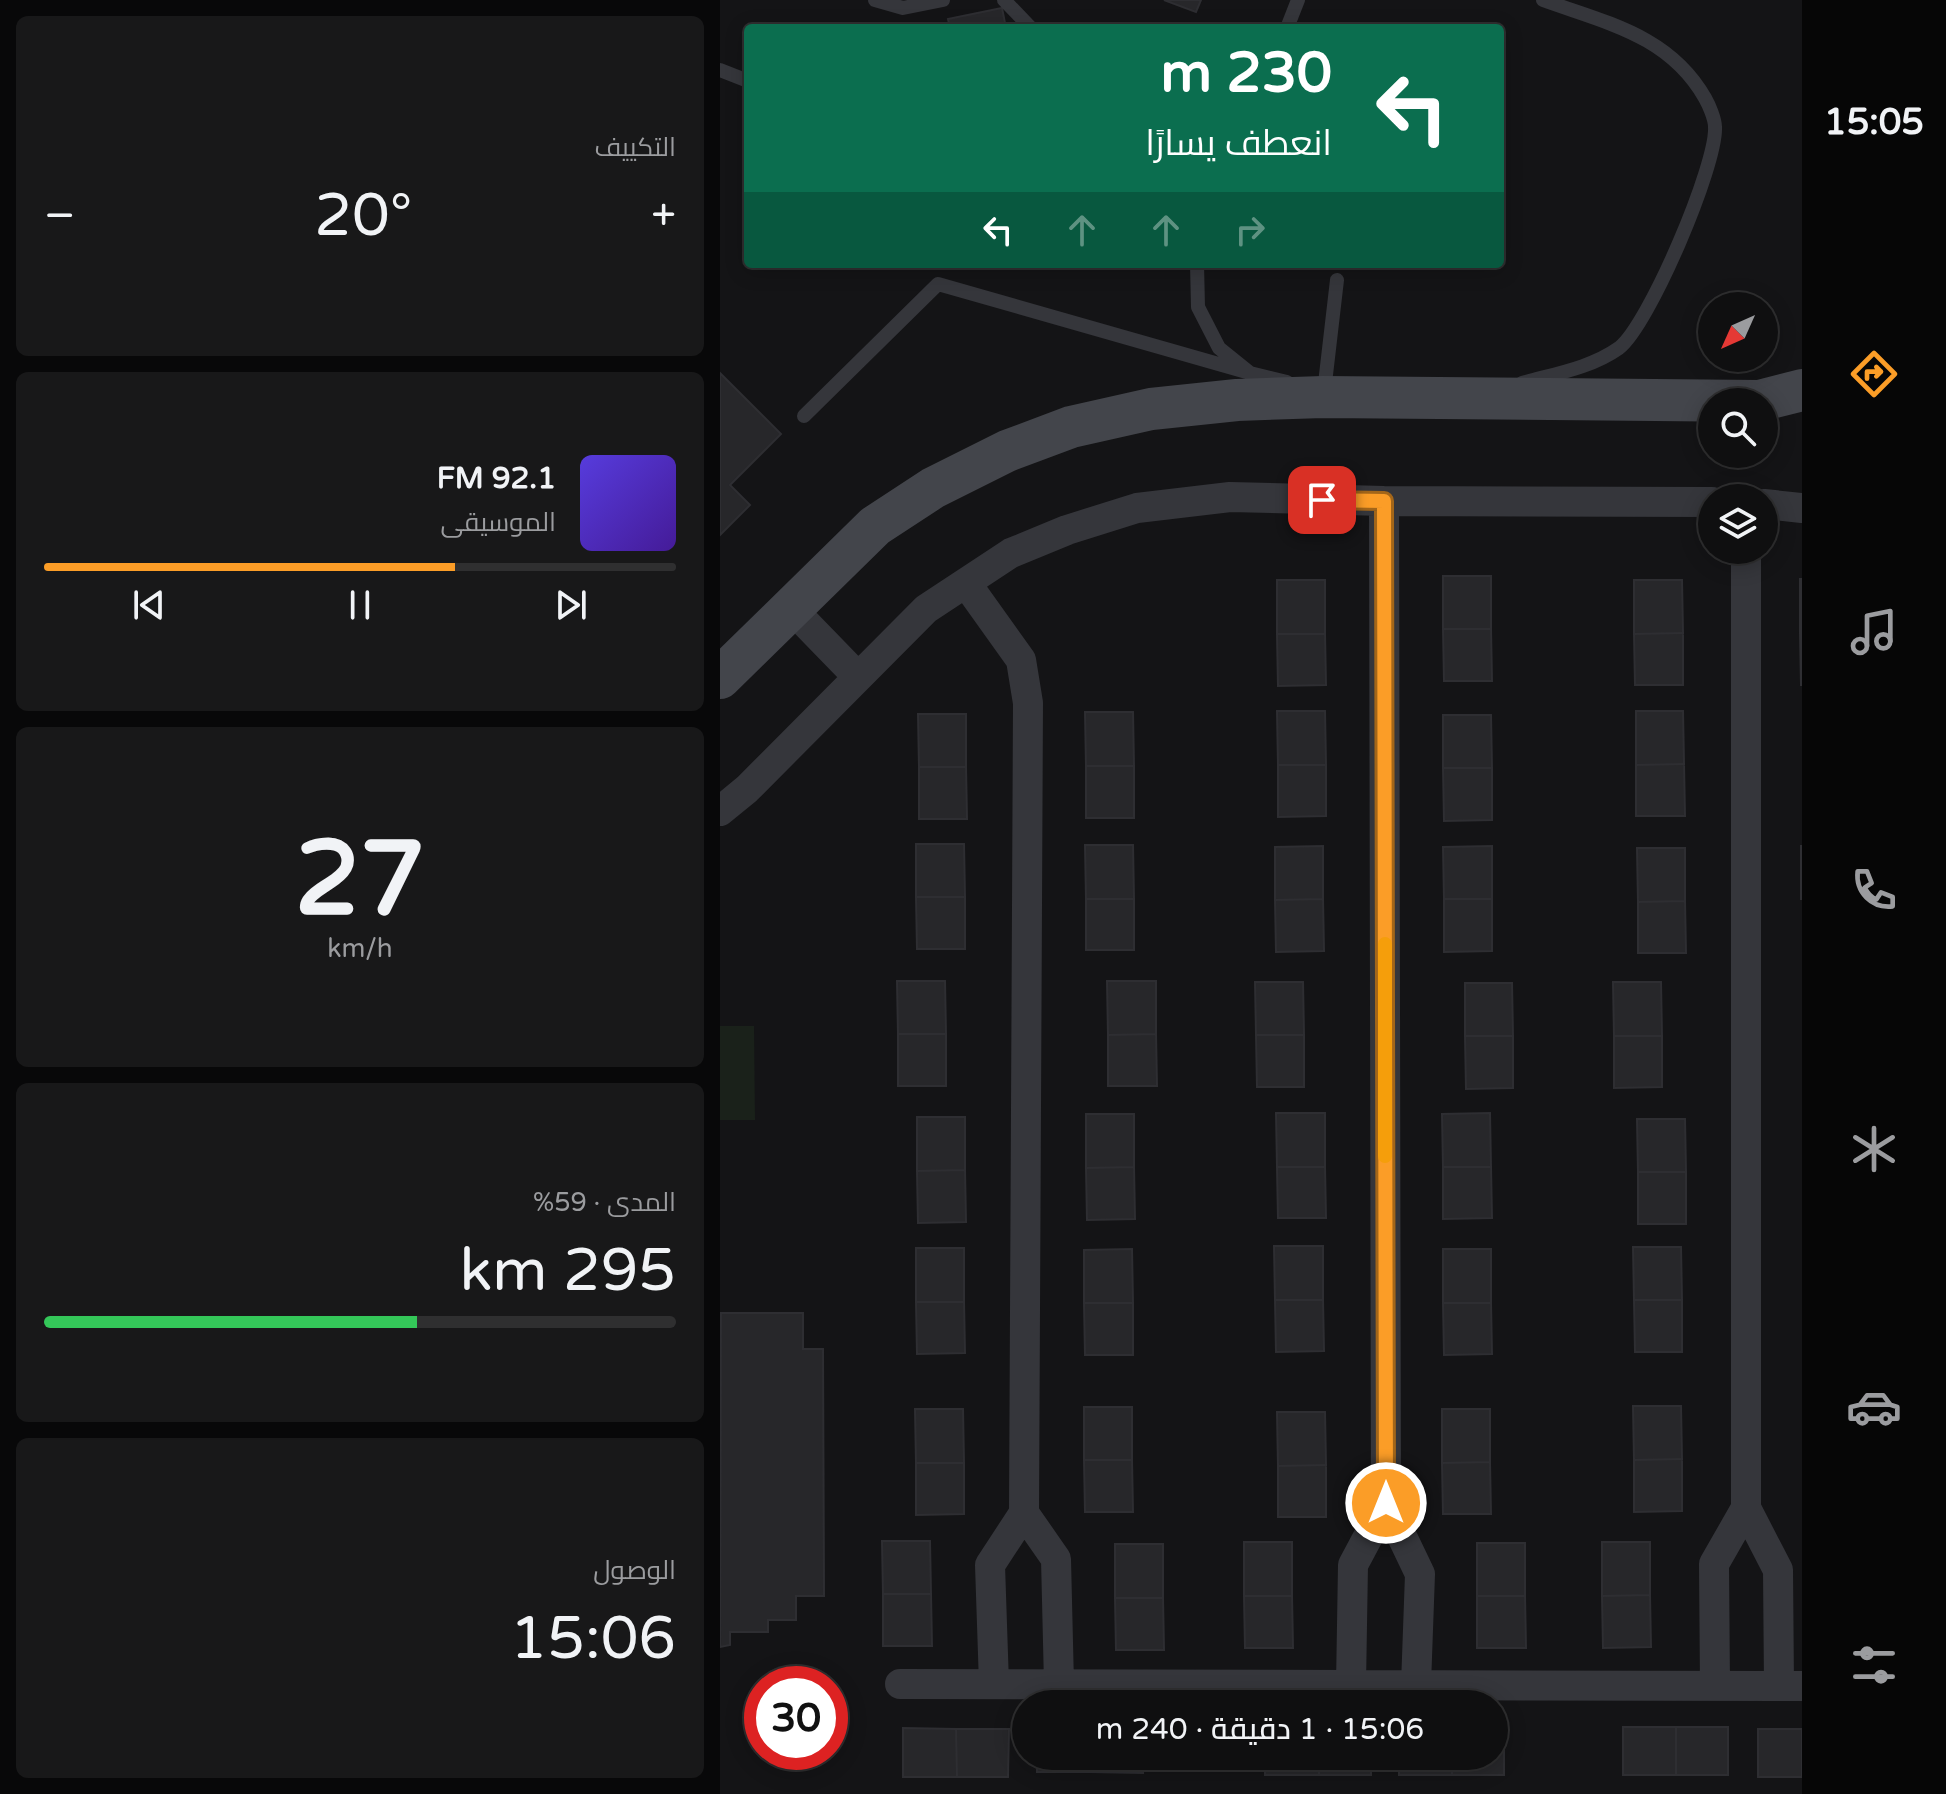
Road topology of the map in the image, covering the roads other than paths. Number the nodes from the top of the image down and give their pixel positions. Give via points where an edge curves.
1 (875, 0) edge
2 (943, 0) edge
3 (1004, 0) edge
4 (1298, 0) edge
5 (1543, 0) edge
6 (1027, 24) edge
7 (1289, 24) edge
8 (720, 70) edge
9 (744, 79) edge
10 (1197, 268) edge
11 (1337, 280) dead end
12 (1250, 373) junction
13 (1802, 390) edge
14 (1323, 397) junction
15 (1778, 397) edge
16 (1460, 400) junction
17 (1698, 402) edge
18 (1778, 406) edge
19 (1802, 412) edge
20 (804, 416) dead end
21 (1384, 501) junction
22 (1698, 502) edge
23 (1778, 505) edge
24 (1802, 508) edge
25 (1746, 564) edge
26 (966, 583) junction
27 (791, 608) junction
28 (858, 677) junction
29 (720, 678) edge
30 (720, 811) edge
31 (1386, 1503) junction
32 (1746, 1508) junction
33 (1024, 1513) junction
34 (900, 1684) dead end
35 (994, 1684) junction
36 (1059, 1684) junction
37 (1351, 1685) junction
38 (1416, 1685) junction
39 (1715, 1686) junction
40 (1790, 1686) edge

1 - 2 lane via 903,8
3 - 6 lane
4 - 7 lane
5 - 16 lane via 1650,40 1678,62 1706,99 1715,126 1710,162 1650,305 1621,347 1584,366
8 - 9 lane
10 - 12 lane via 1198,307 1219,348
11 - 14 lane
12 - 14 lane
12 - 20 lane via 938,284
13 - 15 main road
14 - 16 main road
14 - 27 main road via 1151,409 1071,427 1007,451 933,488 875,526
16 - 17 main road
18 - 19 main road
21 - 22 street
21 - 26 street via 1230,497 1137,508 1011,553
21 - 31 street
23 - 24 street
25 - 32 street
26 - 28 street via 926,609
26 - 33 street via 1021,660 1028,703
27 - 28 street
27 - 29 main road
28 - 30 street
31 - 37 street via 1353,1565
31 - 38 street via 1420,1574
32 - 39 street via 1714,1564
32 - 40 street via 1778,1570
33 - 35 street via 990,1565
33 - 36 street via 1056,1559
34 - 35 street
35 - 36 street
36 - 37 street
37 - 38 street
38 - 39 street
39 - 40 street

